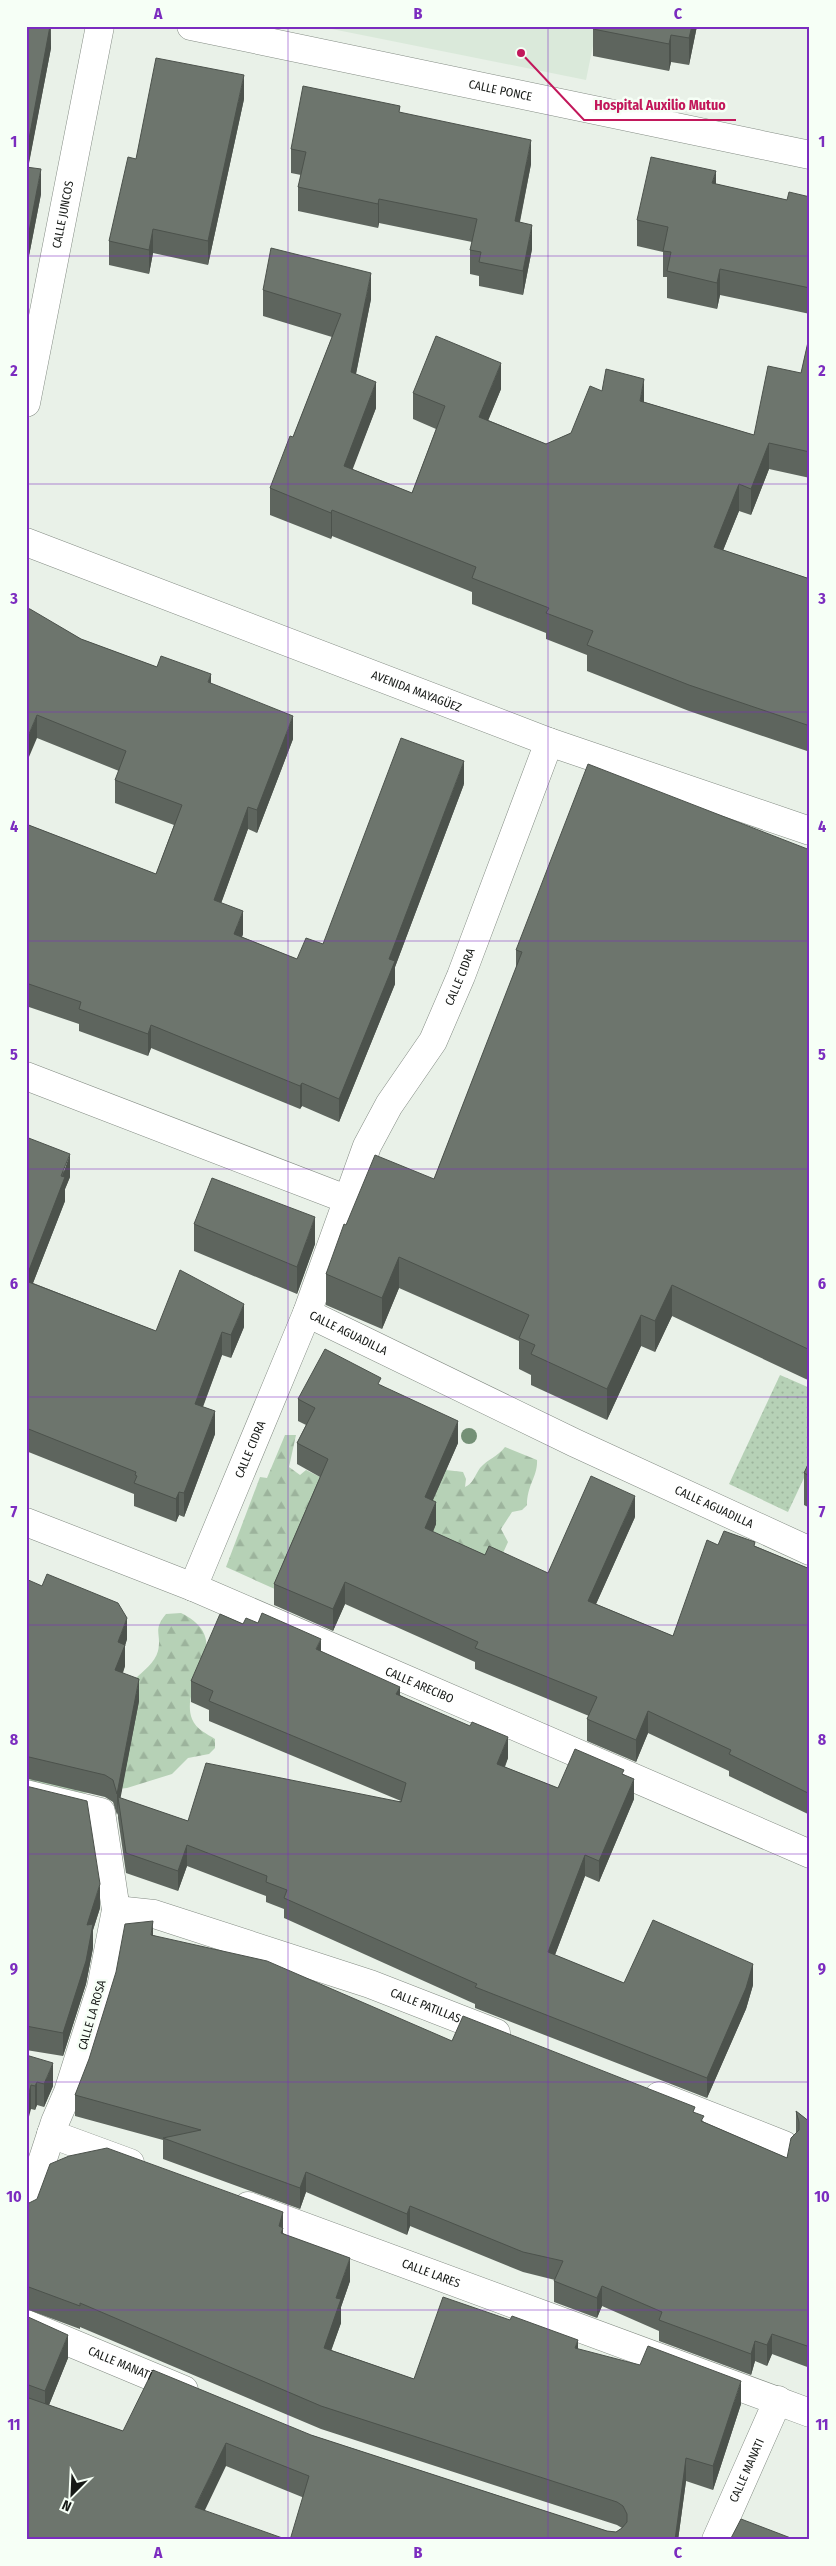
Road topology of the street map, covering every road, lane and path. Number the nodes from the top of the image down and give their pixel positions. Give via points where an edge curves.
1 (100, 26) edge
2 (191, 26) edge
3 (810, 155) edge
4 (26, 403) edge
5 (26, 542) edge
6 (549, 742) junction
7 (810, 831) edge
8 (26, 1076) edge
9 (346, 1199) junction
10 (307, 1313) junction
11 (26, 1522) edge
12 (810, 1551) edge
13 (193, 1587) junction
14 (26, 1794) edge
15 (810, 1854) edge
16 (116, 1910) junction
17 (517, 2041) edge
18 (45, 2069) edge
19 (74, 2075) junction
20 (637, 2088) edge
21 (51, 2134) junction
22 (784, 2145) dead end
23 (154, 2172) edge
24 (228, 2199) edge
25 (26, 2211) edge
26 (26, 2324) edge
27 (210, 2400) edge
28 (778, 2400) junction
29 (810, 2413) edge
30 (716, 2540) edge

1 - 4 street, CALLE JUNCOS
2 - 3 street, CALLE PONCE
5 - 6 street, AVENIDA MAYAGÜEZ
6 - 7 street, AVENIDA MAYAGÜEZ
6 - 9 street, CALLE CIDRA via 461,976 433,1041 378,1125
8 - 9 street
9 - 10 street, CALLE AGUADILLA
10 - 12 street, CALLE AGUADILLA via 574,1443
10 - 13 street, CALLE CIDRA
11 - 13 street, CALLE ARECIBO
13 - 15 street, CALLE ARECIBO
14 - 16 street, CALLE LA ROSA via 100,1812
16 - 17 street, CALLE PATILLAS via 154,1914 370,1984
16 - 19 street, CALLE LA ROSA via 101,1988
18 - 19 street
19 - 21 street, CALLE LA ROSA
20 - 22 street
21 - 23 street
21 - 25 street, CALLE LA ROSA
24 - 28 street, CALLE LARES
26 - 27 street, CALLE MANATÍ
28 - 29 street, CALLE LARES
28 - 30 street, CALLE MANATI

